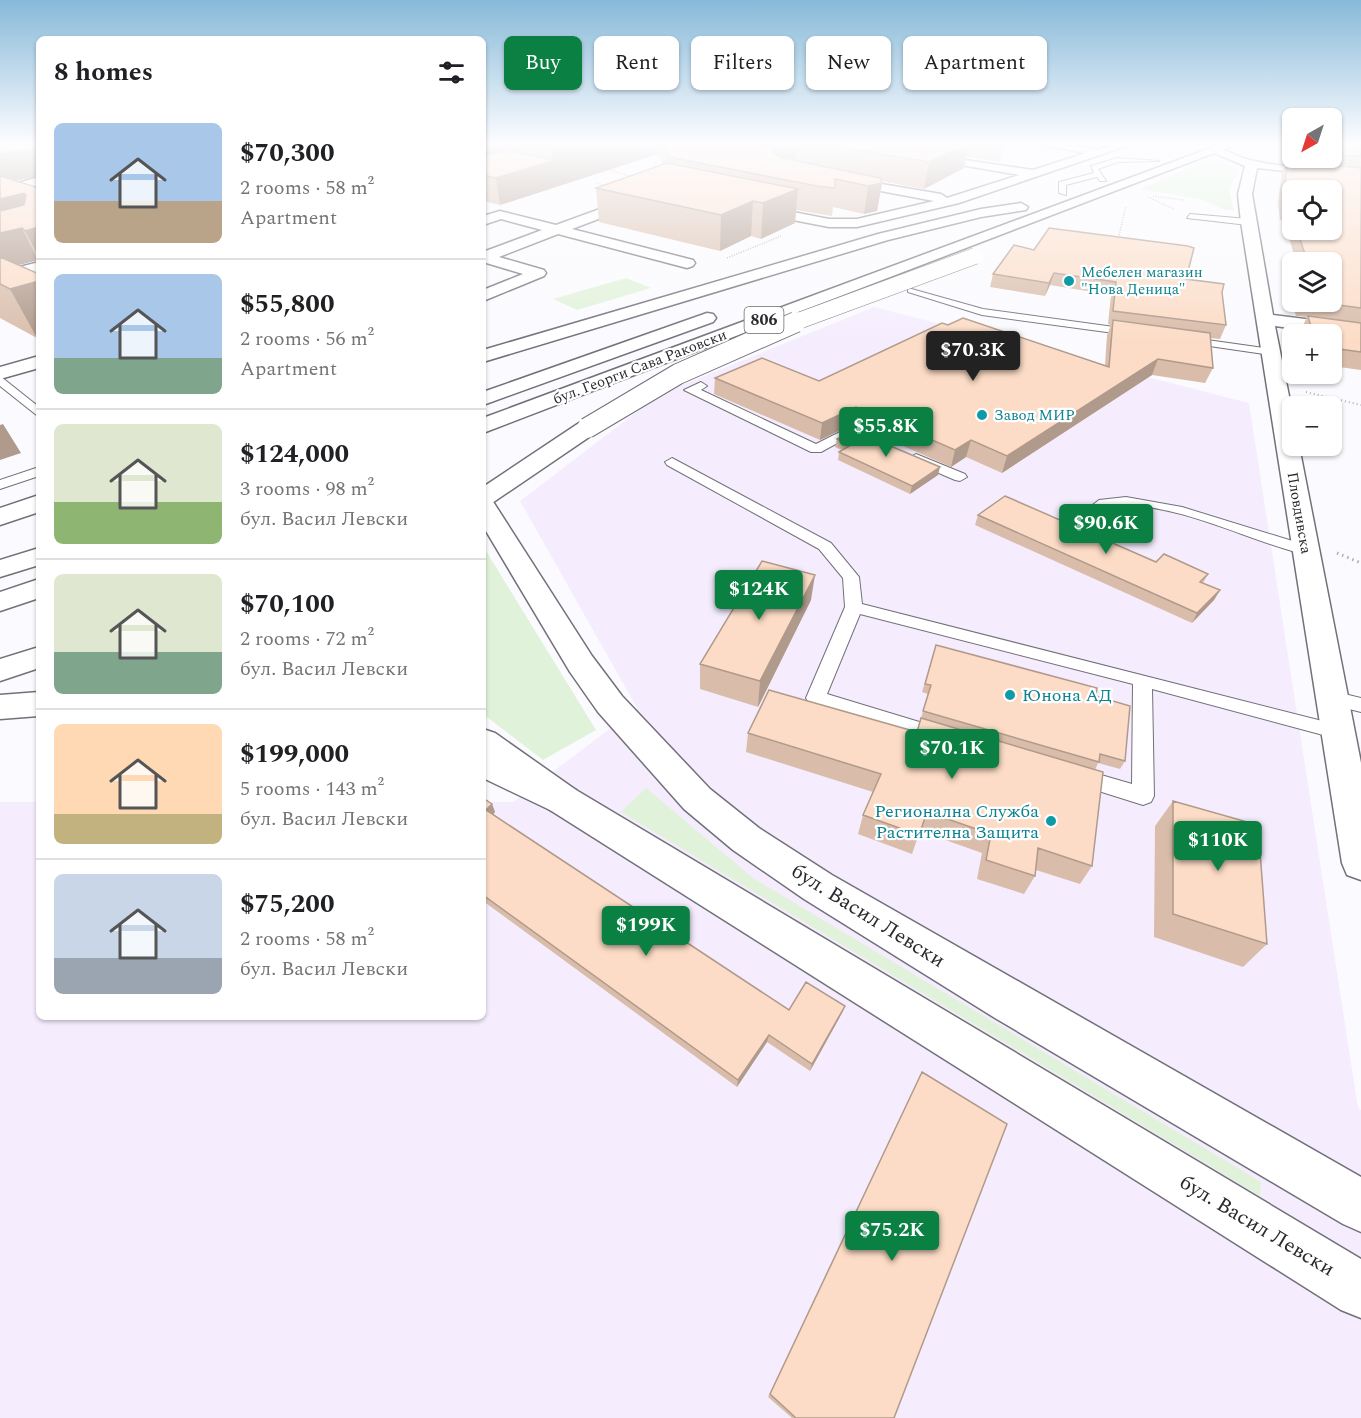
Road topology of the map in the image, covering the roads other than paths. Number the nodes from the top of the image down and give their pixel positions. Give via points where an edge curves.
1 (612, 209) edge
2 (757, 209) edge
3 (913, 209) edge
4 (1021, 209) edge
5 (1029, 209) edge
6 (1030, 209) edge
7 (1033, 209) edge
8 (1247, 209) edge
9 (1190, 216) road end
10 (486, 220) edge
11 (1248, 222) junction
12 (557, 230) junction
13 (486, 256) edge
14 (881, 256) dead end
15 (486, 258) edge
16 (687, 263) road end
17 (36, 269) edge
18 (0, 277) edge
19 (912, 290) dead end
20 (486, 295) edge
21 (727, 311) dead end
22 (1265, 319) junction
23 (1361, 332) edge
24 (1144, 334) edge
25 (1178, 339) edge
26 (6, 351) dead end
27 (1271, 352) junction
28 (486, 355) edge
29 (35, 363) edge
30 (0, 373) edge
31 (0, 380) edge
32 (701, 386) dead end
33 (486, 398) edge
34 (36, 410) edge
35 (486, 425) edge
36 (885, 444) edge
37 (906, 454) edge
38 (672, 462) dead end
39 (36, 472) edge
40 (960, 477) dead end
41 (0, 485) edge
42 (486, 496) edge
43 (36, 503) edge
44 (486, 511) edge
45 (0, 517) edge
46 (1078, 523) dead end
47 (1306, 550) junction
48 (36, 557) edge
49 (0, 569) edge
50 (36, 589) edge
51 (0, 602) edge
52 (854, 608) junction
53 (36, 658) edge
54 (0, 670) edge
55 (1142, 680) junction
56 (1332, 698) junction
57 (36, 704) edge
58 (1361, 705) edge
59 (0, 707) edge
60 (1338, 732) junction
61 (963, 742) edge
62 (486, 744) edge
63 (486, 764) edge
64 (1064, 772) edge
65 (564, 800) junction
66 (1358, 834) edge
67 (1361, 863) edge
68 (1361, 1206) edge
69 (1361, 1290) edge

1 - 12 main road
2 - 3 main road via 822,222 857,223
4 - 28 main road via 981,213 883,237
5 - 14 main road, бул. Георги Сава Раковски / 806
6 - 35 main road, бул. Георги Сава Раковски / 806
7 - 42 main road, bridge via 1035,226 1004,244 718,354 643,391
8 - 11 main road, Пловдивска
9 - 11 lane
10 - 12 main road via 500,215
11 - 22 main road, Пловдивска
12 - 13 main road
12 - 16 main road
15 - 20 main road via 538,273
17 - 18 main road
19 - 24 lane via 982,312
21 - 33 main road, бул. Георги Сава Раковски / 806
22 - 23 main road
22 - 27 main road, Пловдивска
25 - 27 lane
26 - 29 main road
27 - 47 main road, Пловдивска
29 - 30 main road
31 - 34 lane
32 - 36 lane via 690,390 816,449 852,430
37 - 40 lane
38 - 52 lane via 825,546 852,577
39 - 41 lane
43 - 45 main road
44 - 68 main road, бул. Васил Левски via 610,704 697,799 746,839 973,981
46 - 47 lane via 1107,502 1127,501 1175,510
47 - 56 main road, Пловдивска
48 - 49 main road
50 - 51 main road
52 - 55 lane
52 - 61 lane via 816,698
53 - 54 main road
55 - 60 lane
55 - 64 lane via 1143,796
56 - 58 lane
56 - 60 main road, Пловдивска
57 - 59 main road
60 - 66 main road, Пловдивска
62 - 65 main road, бул. Васил Левски
63 - 65 main road
65 - 69 main road, бул. Васил Левски
66 - 67 main road, Пловдивска

